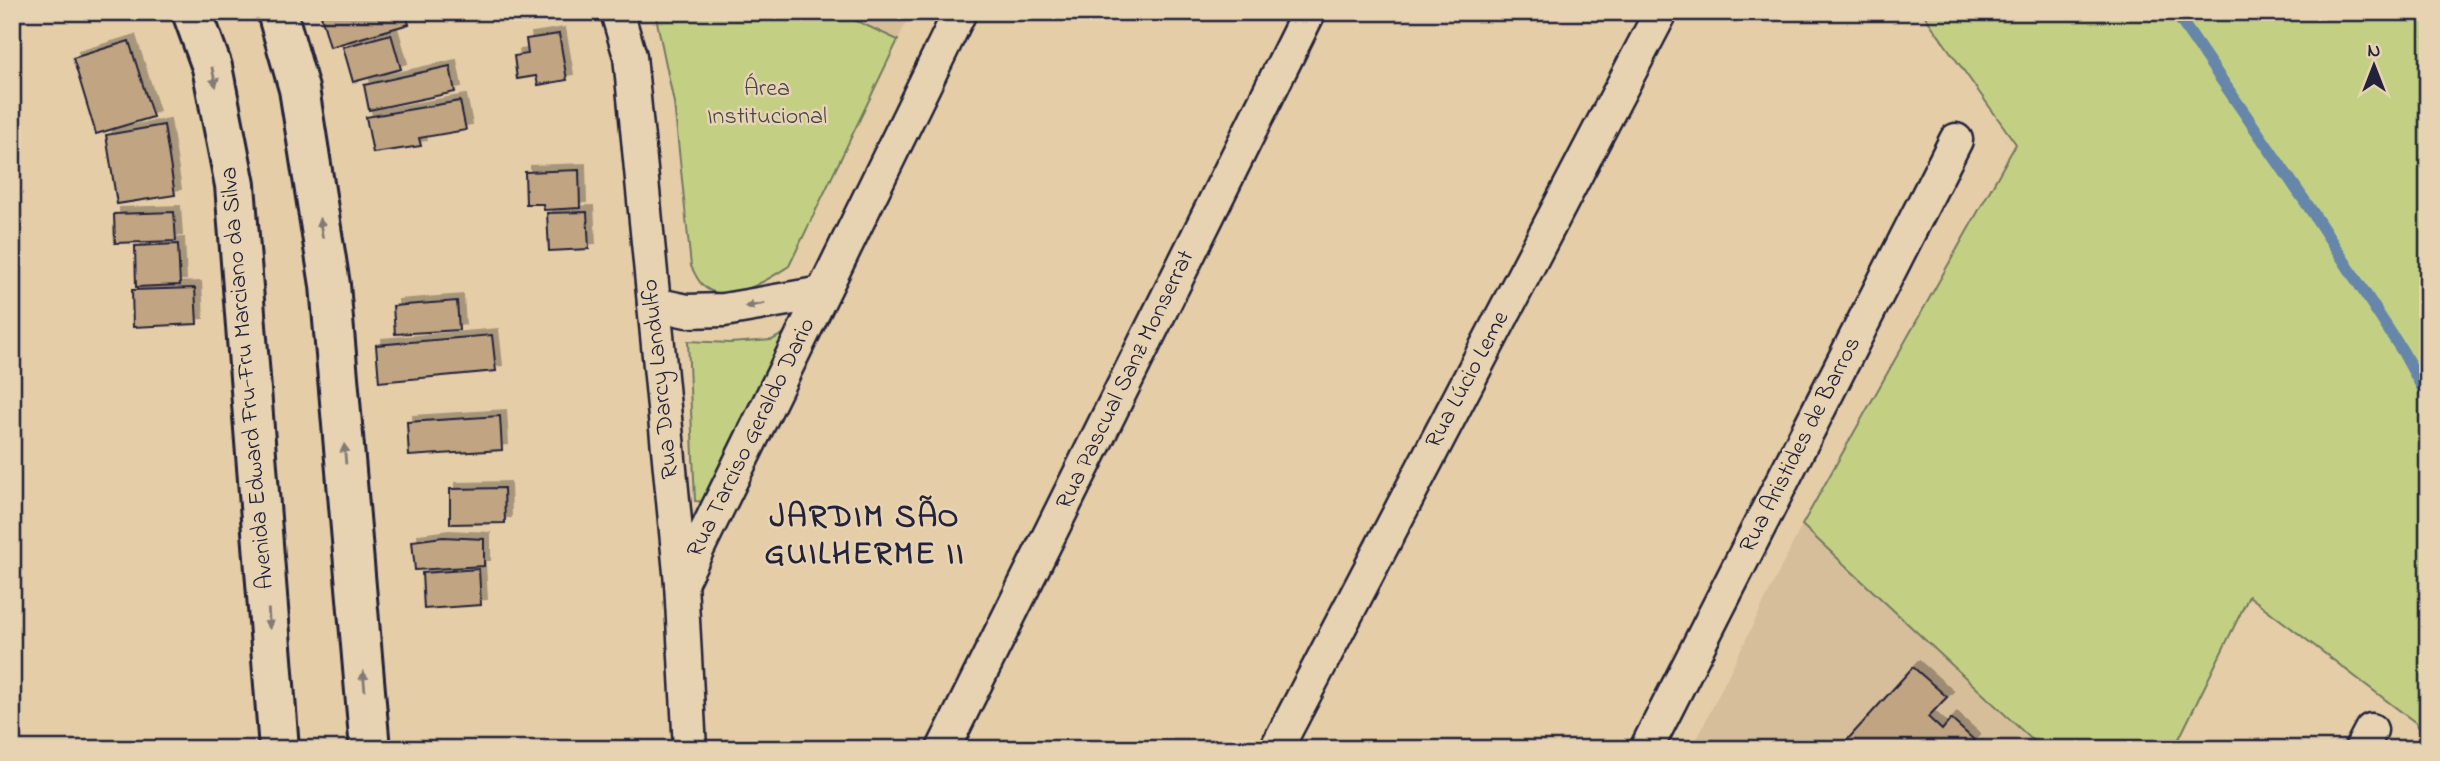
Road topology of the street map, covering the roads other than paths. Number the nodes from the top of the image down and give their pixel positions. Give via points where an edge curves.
1 (192, 12) edge
2 (277, 12) edge
3 (617, 12) edge
4 (960, 12) edge
5 (1309, 12) edge
6 (1661, 12) edge
7 (1956, 141) dead end
8 (822, 293) junction
9 (654, 304) junction
10 (681, 583) junction
11 (279, 749) edge
12 (370, 749) edge
13 (690, 749) edge
14 (943, 749) edge
15 (1276, 749) edge
16 (1646, 749) edge

1 -> 11 main road, Avenida Edward Fru-Fru Marciano da Silva via 212,67 235,186
12 -> 2 main road via 330,285 299,89
3 - 9 street, Rua Darcy Landulfo via 630,56
4 - 8 street, Rua Tarciso Geraldo Dario
5 - 14 street, Rua Pascual Sanz Monserrat
6 - 15 street, Rua Lúcio Leme
7 - 16 street, Rua Aristides de Barros
8 -> 9 street, Rua Tarciso Geraldo Dario via 724,310 687,311
8 - 10 street, Rua Tarciso Geraldo Dario
9 - 10 street, Rua Darcy Landulfo
10 - 13 street, Rua Darcy Landulfo

